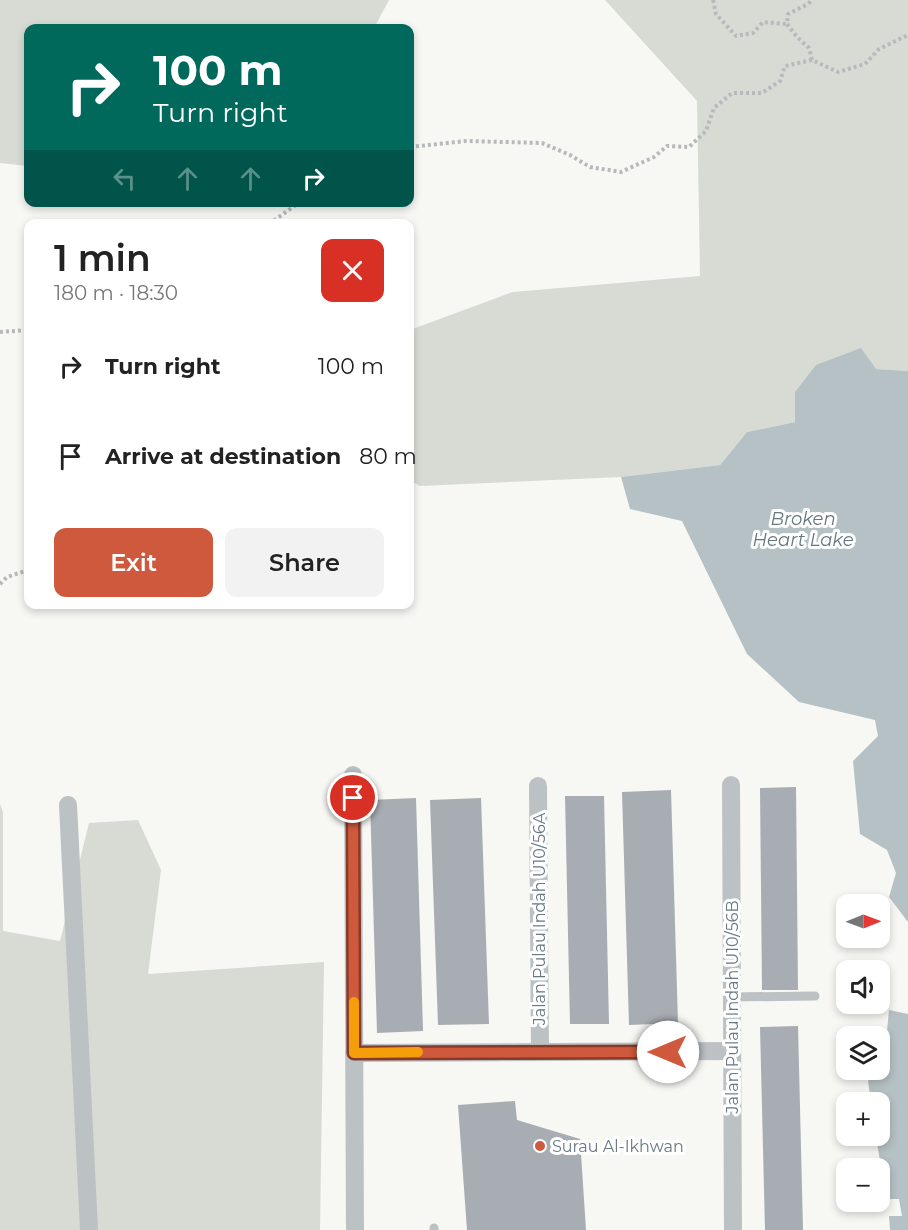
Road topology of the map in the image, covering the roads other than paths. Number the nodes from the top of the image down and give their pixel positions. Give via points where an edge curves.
1 (353, 775) dead end
2 (731, 785) dead end
3 (538, 786) dead end
4 (68, 805) dead end
5 (815, 996) dead end
6 (732, 997) junction
7 (732, 1051) junction
8 (540, 1052) junction
9 (354, 1053) junction
10 (89, 1230) edge
11 (355, 1230) edge
12 (733, 1230) edge

1 - 9 street
2 - 6 street, Jalan Pulau Indah U10/56B
3 - 8 street, Jalan Pulau Indah U10/56A
4 - 10 street
5 - 6 lane
6 - 7 street, Jalan Pulau Indah U10/56B
7 - 8 street
7 - 12 street, Jalan Pulau Indah U10/56B
8 - 9 street
9 - 11 street

